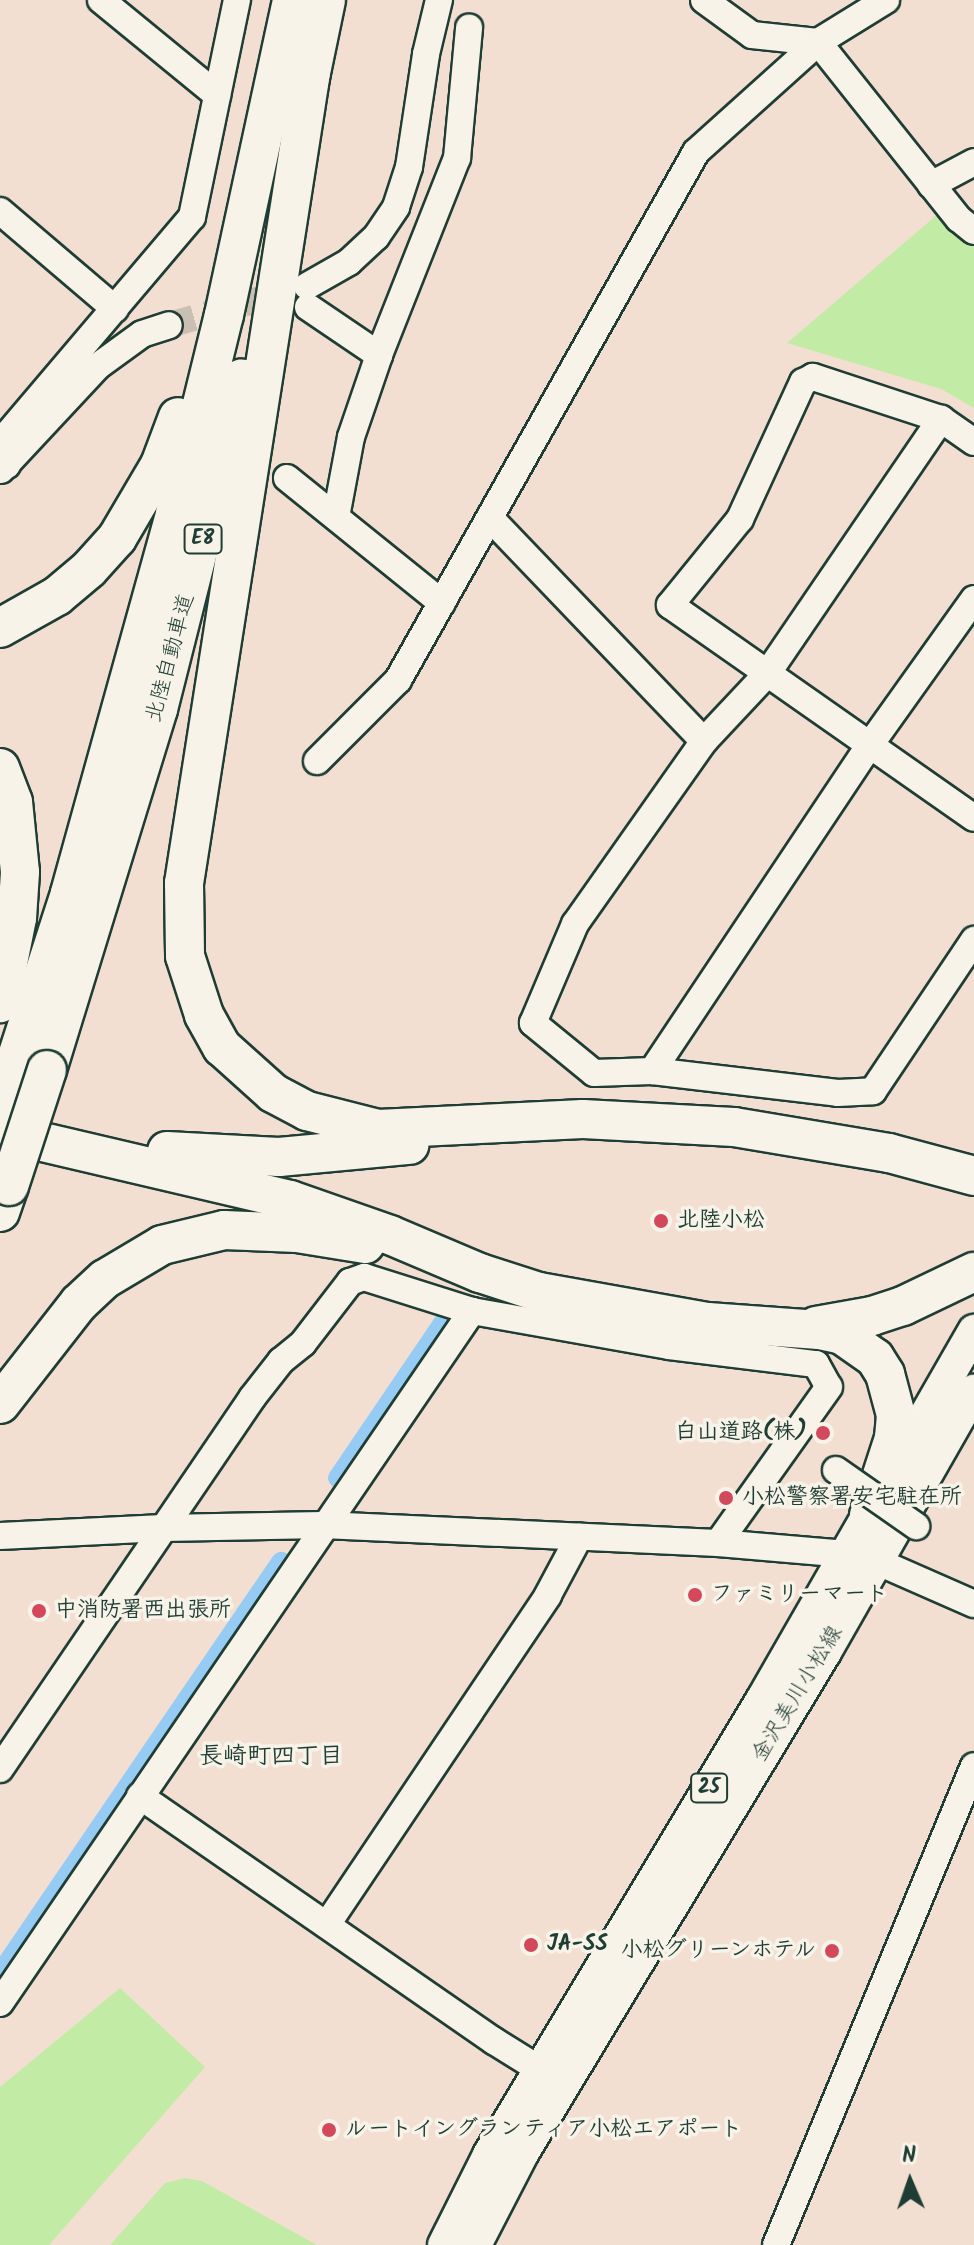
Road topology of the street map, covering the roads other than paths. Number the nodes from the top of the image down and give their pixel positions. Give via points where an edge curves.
1 (101, 0) edge
2 (237, 0) edge
3 (282, 0) edge
4 (292, 0) edge
5 (326, 0) edge
6 (439, 0) edge
7 (704, 0) edge
8 (886, 0) edge
9 (469, 28) dead end
10 (818, 42) junction
11 (312, 65) junction
12 (217, 95) junction
13 (974, 162) edge
14 (931, 185) junction
15 (0, 211) edge
16 (974, 231) edge
17 (115, 309) junction
18 (169, 325) tunnel mouth
19 (379, 355) junction
20 (941, 419) junction
21 (974, 442) edge
22 (3, 468) edge
23 (287, 478) dead end
24 (336, 517) junction
25 (490, 518) junction
26 (974, 599) edge
27 (442, 603) junction
28 (0, 628) edge
29 (767, 674) junction
30 (704, 741) junction
31 (869, 746) junction
32 (317, 761) dead end
33 (0, 768) edge
34 (974, 818) edge
35 (974, 940) edge
36 (0, 1003) edge
37 (32, 1065) junction
38 (652, 1071) junction
39 (0, 1110) edge
40 (501, 1123) junction
41 (0, 1132) edge
42 (974, 1152) edge
43 (889, 1153) junction
44 (974, 1176) edge
45 (4, 1199) edge
46 (340, 1270) dead end
47 (974, 1272) edge
48 (480, 1273) junction
49 (472, 1311) junction
50 (786, 1328) junction
51 (974, 1331) edge
52 (281, 1361) junction
53 (974, 1391) edge
54 (0, 1404) edge
55 (836, 1470) dead end
56 (869, 1515) junction
57 (323, 1525) junction
58 (916, 1526) dead end
59 (163, 1528) junction
60 (0, 1536) edge
61 (579, 1537) junction
62 (718, 1543) junction
63 (861, 1558) junction
64 (970, 1596) edge
65 (974, 1766) edge
66 (0, 1769) edge
67 (140, 1796) junction
68 (328, 1923) junction
69 (0, 2003) edge
70 (539, 2069) junction
71 (444, 2245) edge
72 (475, 2245) edge
73 (776, 2245) edge

1 - 12 street
2 - 12 street
3 - 28 highway via 215,294 160,465 132,515 89,569 57,596
4 - 37 highway, 北陸自動車道 / E8 via 224,315 74,878
5 - 11 highway, 北陸自動車道 / E8
6 - 19 street via 409,167 396,207 376,237 307,296
7 - 10 street via 752,35
8 - 10 street
9 - 19 street via 457,158
10 - 14 street
10 - 25 street via 696,152
11 - 37 highway, 北陸自動車道 / E8 via 202,545 158,709
11 - 40 highway via 187,858 185,956 204,1015 222,1047 273,1093 307,1111 378,1129
12 - 17 street via 192,217
13 - 14 street
14 - 16 street
15 - 17 street
17 - 22 street via 7,435
18 - 22 street via 142,334 98,366
19 - 24 street via 351,437
20 - 21 street
20 - 29 street
20 - 29 street via 813,377 803,382 740,519 670,605
23 - 24 street
24 - 27 street
25 - 27 street
25 - 30 street
26 - 31 street
27 - 32 street via 398,680
29 - 30 street
29 - 31 street
30 - 38 street via 575,924 533,1023 594,1073
31 - 34 street
31 - 38 street
33 - 36 highway via 13,802 20,872
35 - 38 street via 873,1091 838,1093
37 - 39 highway, 北陸自動車道 / E8
37 - 45 highway, 北陸自動車道 / E8, bridge
39 - 40 highway via 164,1151 279,1157 368,1151
40 - 43 highway via 583,1119 734,1127
41 - 48 highway via 290,1200
42 - 43 highway
43 - 44 highway
46 - 52 street via 303,1319
47 - 50 highway via 872,1316
48 - 50 highway via 604,1305
48 - 54 highway via 309,1235 247,1230 194,1235 162,1245 105,1279 46,1342
49 - 52 street via 364,1277 350,1282 303,1343
49 - 57 street
49 - 62 street via 669,1346 816,1364 829,1387
50 - 56 highway via 842,1335 867,1352 885,1374 896,1415 894,1438
51 - 56 main road, 25
52 - 59 street
53 - 63 main road, 金沢美川小松線 / 25
55 - 58 street, bridge
56 - 63 main road, 25
57 - 59 street
57 - 61 street
57 - 67 street
59 - 60 street
59 - 66 street
61 - 62 street
61 - 68 street via 548,1595
62 - 63 street
63 - 64 street
63 - 70 main road, 25
63 - 72 main road, 金沢美川小松線 / 25
65 - 73 street
67 - 68 street
67 - 69 street
68 - 70 street
70 - 71 main road, 25

